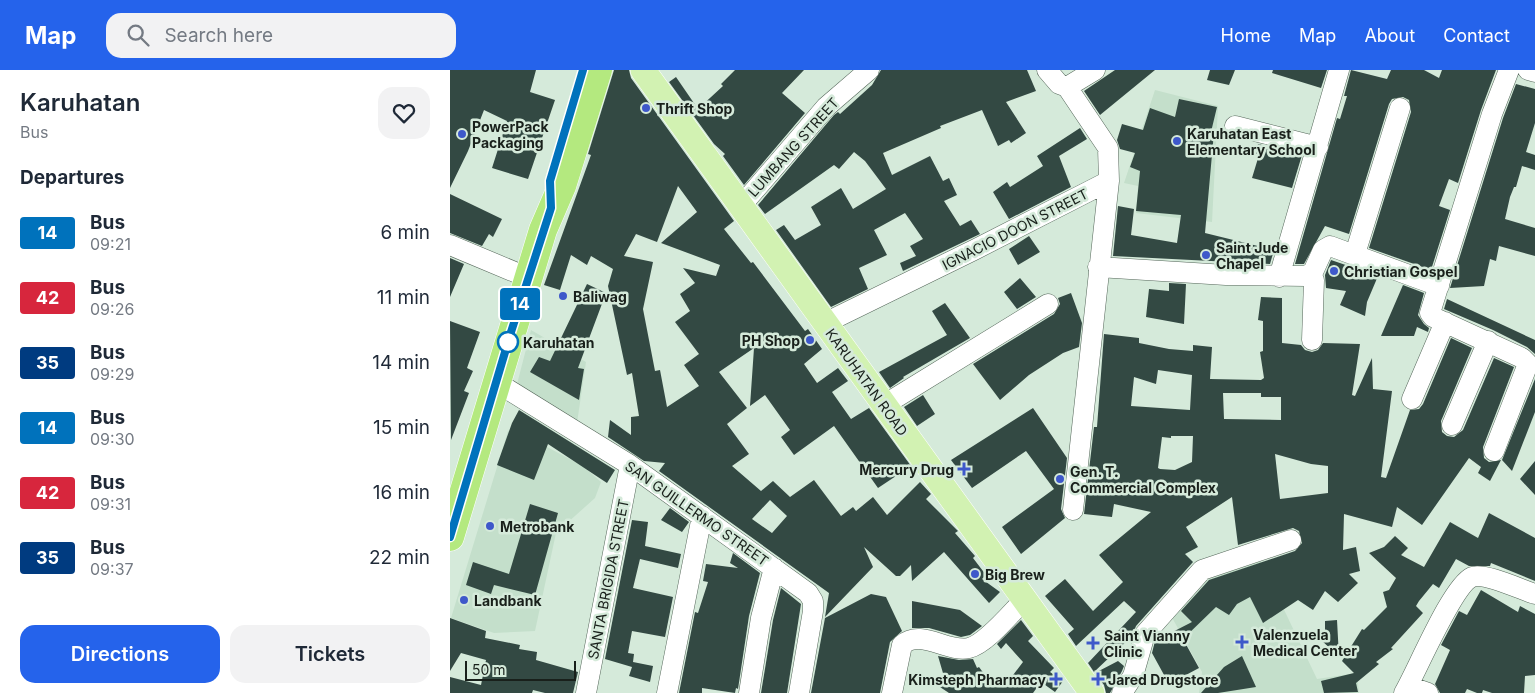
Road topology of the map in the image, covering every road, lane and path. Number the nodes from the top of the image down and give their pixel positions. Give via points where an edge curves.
1 (584, 70) edge
2 (598, 70) edge
3 (643, 70) edge
4 (869, 70) edge
5 (1047, 70) edge
6 (1095, 70) edge
7 (1339, 70) edge
8 (1509, 70) edge
9 (1528, 70) edge
10 (1535, 72) edge
11 (1067, 87) junction
12 (1400, 108) dead end
13 (1235, 126) dead end
14 (1318, 147) junction
15 (1109, 181) junction
16 (741, 206) junction
17 (551, 208) junction
18 (450, 245) edge
19 (1355, 254) junction
20 (1098, 268) junction
21 (1310, 274) junction
22 (1279, 277) junction
23 (529, 278) junction
24 (1439, 286) junction
25 (1048, 304) dead end
26 (1445, 322) junction
27 (825, 323) junction
28 (1312, 340) dead end
29 (1488, 341) junction
30 (496, 382) junction
31 (1412, 399) dead end
32 (884, 405) junction
33 (1452, 425) dead end
34 (1494, 451) dead end
35 (630, 465) junction
36 (455, 500) edge
37 (1073, 510) dead end
38 (702, 516) junction
39 (450, 537) edge
40 (1291, 540) dead end
41 (774, 568) junction
42 (1535, 594) edge
43 (1024, 600) junction
44 (1406, 690) edge
45 (586, 693) edge
46 (667, 693) edge
47 (749, 693) edge
48 (799, 693) edge
49 (892, 693) edge
50 (1092, 693) edge
51 (1122, 693) edge
52 (1428, 693) edge

1 - 17 highway via 550,181
2 - 17 highway via 562,186
3 - 16 main road, KARUHATAN ROAD
4 - 16 street, LUMBANG STREET via 826,107
5 - 11 street via 1058,84
6 - 11 street
7 - 14 street
8 - 24 street via 1492,114
9 - 10 street
11 - 15 street via 1108,148
12 - 19 street
13 - 14 street
14 - 22 street
15 - 20 street
15 - 27 street, IGNACIO DOON STREET
16 - 27 main road, KARUHATAN ROAD
17 - 23 highway
18 - 23 street
19 - 21 street via 1325,247
19 - 24 street
20 - 22 street
20 - 37 street
21 - 22 street
21 - 28 street via 1314,280
23 - 30 highway
24 - 26 street via 1430,313
25 - 32 street
26 - 29 street
26 - 31 street
27 - 32 main road, KARUHATAN ROAD
29 - 33 street
29 - 34 street via 1527,363
30 - 35 street, SAN GUILLERMO STREET
30 - 36 highway
32 - 43 main road, KARUHATAN ROAD
35 - 38 street, SAN GUILLERMO STREET
35 - 45 street, SANTA BRIGIDA STREET
36 - 39 highway
38 - 41 street, SAN GUILLERMO STREET
38 - 46 street
40 - 51 street via 1202,570 1145,634 1133,676
41 - 47 street via 761,618
41 - 48 street, SAN GUILLERMO STREET via 801,586 813,601
42 - 44 street via 1482,576 1472,577 1451,604
43 - 49 street via 973,647 960,648 920,639 906,642 902,645
43 - 50 main road, KARUHATAN ROAD
44 - 52 street

